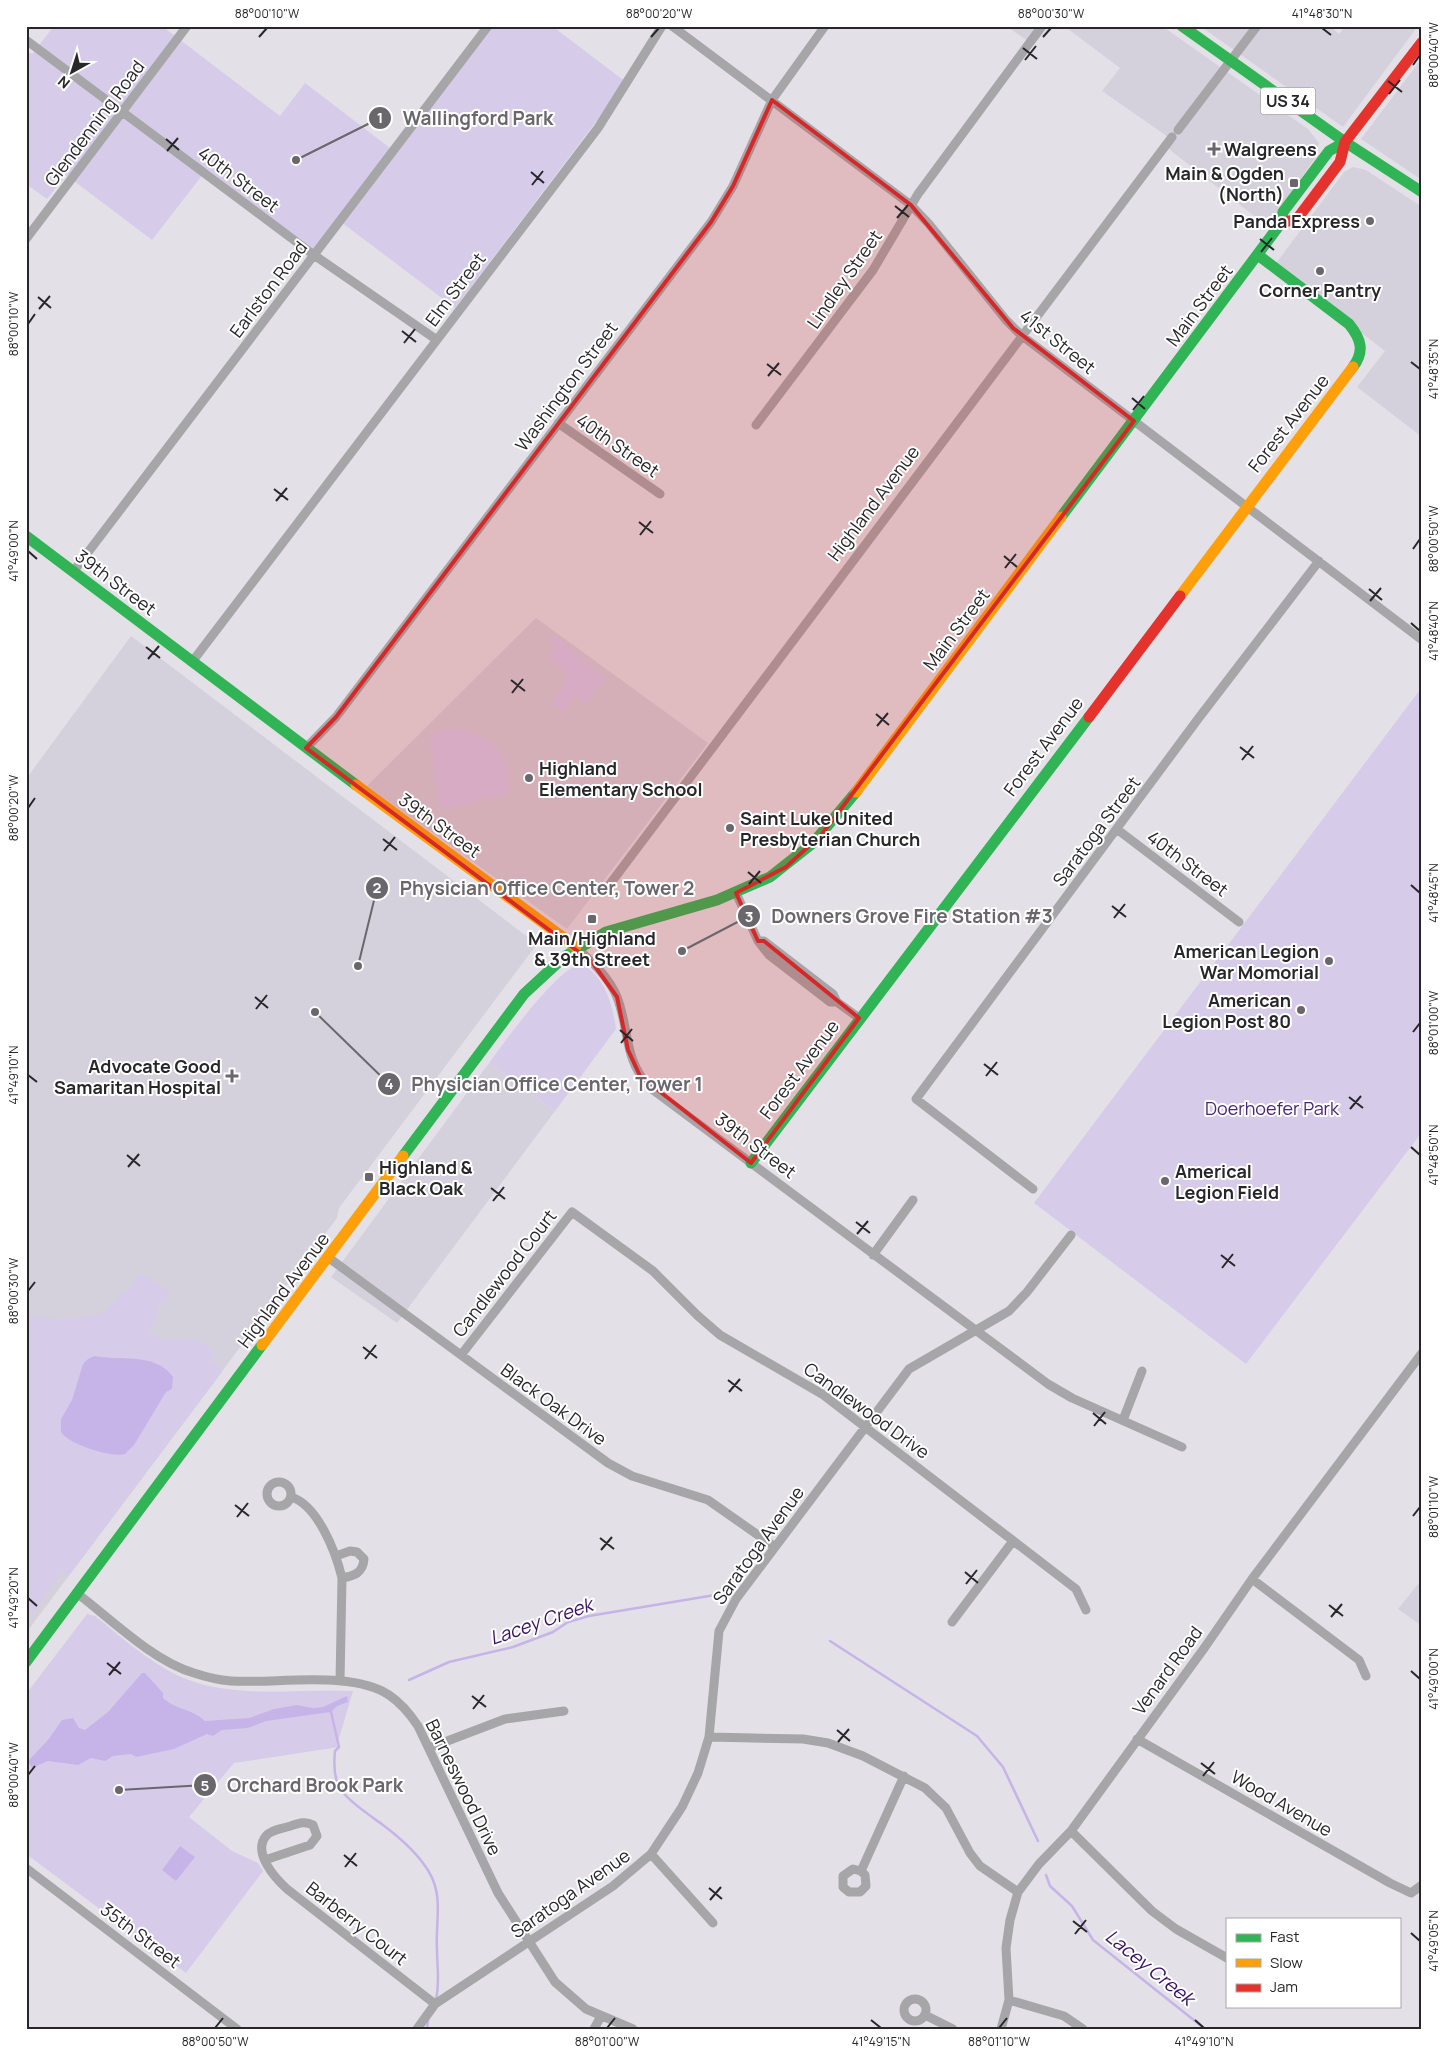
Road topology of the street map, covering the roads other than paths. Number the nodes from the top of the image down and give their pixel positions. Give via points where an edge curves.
1 (187, 26) edge
2 (488, 26) edge
3 (662, 26) edge
4 (672, 26) edge
5 (825, 26) edge
6 (1042, 26) edge
7 (1182, 26) edge
8 (1257, 26) edge
9 (26, 40) edge
10 (1421, 46) edge
11 (1230, 60) junction
12 (772, 100) junction
13 (122, 112) junction
14 (1345, 142) junction
15 (1422, 192) edge
16 (911, 205) junction
17 (26, 239) edge
18 (314, 255) junction
19 (1258, 255) junction
20 (1021, 335) junction
21 (437, 340) junction
22 (1134, 421) junction
23 (558, 423) junction
24 (756, 425) dead end
25 (660, 494) dead end
26 (1247, 506) junction
27 (26, 536) edge
28 (1319, 561) junction
29 (73, 572) junction
30 (1422, 640) edge
31 (192, 662) junction
32 (306, 748) junction
33 (1118, 830) junction
34 (604, 892) dead end
35 (736, 893) junction
36 (1239, 922) dead end
37 (576, 947) junction
38 (859, 1018) junction
39 (751, 1163) junction
40 (1033, 1188) dead end
41 (913, 1200) dead end
42 (572, 1212) joint
43 (1071, 1235) dead end
44 (873, 1255) junction
45 (329, 1258) junction
46 (976, 1330) junction
47 (1422, 1353) edge
48 (461, 1355) junction
49 (1142, 1371) dead end
50 (1123, 1420) junction
51 (865, 1427) junction
52 (1182, 1447) dead end
53 (291, 1497) dead end
54 (1013, 1541) junction
55 (775, 1547) junction
56 (336, 1556) junction
57 (342, 1578) junction
58 (1252, 1578) junction
59 (78, 1594) junction
60 (1086, 1610) dead end
61 (952, 1622) dead end
62 (26, 1662) edge
63 (1366, 1676) dead end
64 (340, 1681) junction
65 (564, 1711) dead end
66 (708, 1737) junction
67 (1138, 1739) junction
68 (429, 1748) junction
69 (904, 1776) junction
70 (1071, 1831) junction
71 (651, 1854) junction
72 (265, 1860) junction
73 (26, 1868) edge
74 (861, 1871) dead end
75 (1422, 1885) edge
76 (1018, 1892) junction
77 (713, 1923) dead end
78 (530, 1942) junction
79 (1226, 1957) edge
80 (1009, 2000) junction
81 (435, 2004) junction
82 (925, 2015) dead end
83 (600, 2016) junction
84 (237, 2029) edge
85 (418, 2029) edge
86 (594, 2029) edge
87 (632, 2029) edge
88 (953, 2029) edge
89 (1001, 2029) edge
90 (1083, 2029) edge

1 - 13 street, Glendenning Road
2 - 18 street, Earlston Road
3 - 21 street, Elm Street via 598,128
4 - 12 street, 41st Street
5 - 12 street, Washington Street
6 - 16 street, Lindley Street
7 - 11 main road, US 34
8 - 11 street, Highland Avenue
9 - 13 street, 40th Street
10 - 14 main road, Main Street
11 - 14 main road, US 34
11 - 20 street, Highland Avenue
12 - 16 street, 41st Street
12 - 23 street, Washington Street via 718,212
13 - 17 street, Glendenning Road
13 - 18 street, 40th Street
14 - 15 main road, US 34
14 - 19 main road, Main Street via 1327,153 1283,212 1281,223
16 - 20 street, 41st Street
16 - 24 street, Lindley Street via 874,270
18 - 21 street, 40th Street
18 - 29 street, Earlston Road
19 - 22 main road, Main Street
19 - 26 main road, Forest Avenue via 1349,324 1360,338 1362,349 1346,377
20 - 22 street, 41st Street
20 - 34 street, Highland Avenue
21 - 31 street, Elm Street
22 - 26 street, 41st Street
22 - 35 main road, Main Street via 822,834 786,867
23 - 25 street, 40th Street
23 - 32 street, Washington Street via 336,717
26 - 28 street, 41st Street
26 - 38 main road, Forest Avenue
27 - 29 main road, 39th Street
28 - 30 street, 41st Street
28 - 33 street, Saratoga Street
29 - 31 main road, 39th Street
31 - 32 main road, 39th Street
32 - 37 main road, 39th Street
33 - 36 street, 40th Street
33 - 40 street, Saratoga Street via 916,1099
35 - 37 main road, Main Street via 619,926
35 - 38 street via 758,942 769,955 830,1002 837,1002
37 - 39 street, 39th Street via 595,964 617,997 628,1050 640,1076 663,1098
37 - 45 main road, Highland Avenue via 547,970 514,1006
38 - 39 main road, Forest Avenue
39 - 44 street, 39th Street
41 - 44 street
42 - 48 street, Candlewood Court
42 - 51 street, Candlewood Drive via 654,1271 720,1335 800,1380
43 - 46 street, Saratoga Avenue via 1017,1304
44 - 46 street, 39th Street
45 - 48 street, Black Oak Drive
45 - 59 main road, Highland Avenue
46 - 50 street, 39th Street via 1060,1391
46 - 51 street, Saratoga Avenue via 909,1369
47 - 58 street, Venard Road
48 - 55 street, Black Oak Drive via 608,1463 632,1476 708,1500
49 - 50 street
50 - 52 street, 39th Street
51 - 54 street, Candlewood Drive
51 - 55 street, Saratoga Avenue
53 - 56 street via 304,1504 318,1521
54 - 60 street, Candlewood Drive via 1076,1589
54 - 61 street
55 - 66 street, Saratoga Avenue via 736,1599 719,1631
56 - 57 street
56 - 57 street via 350,1551 357,1552 364,1559 361,1570
57 - 64 street
58 - 63 street via 1359,1660
58 - 67 street, Venard Road
59 - 62 main road, Highland Avenue
59 - 64 street, Barneswood Drive via 159,1656 191,1672 231,1681
64 - 68 street, Barneswood Drive via 372,1687 390,1695 409,1713
65 - 68 street via 505,1719
66 - 69 street via 817,1741 863,1756
66 - 71 street, Saratoga Avenue via 687,1799
67 - 70 street, Venard Road
67 - 75 street, Wood Avenue via 1390,1884 1411,1893
68 - 78 street, Barneswood Drive via 498,1893
69 - 74 street
69 - 76 street via 925,1788 946,1808 980,1866
70 - 76 street, Venard Road via 1039,1864
70 - 79 street via 1152,1911 1182,1933
71 - 77 street
71 - 78 street, Saratoga Avenue via 613,1886
72 - 72 street via 310,1845 317,1836 313,1825 302,1822 271,1832 262,1842
72 - 81 street, Barberry Court via 287,1889
73 - 84 street, 35th Street
76 - 80 street, Venard Road via 1006,1948
78 - 81 street, Saratoga Avenue
78 - 83 street, Barneswood Drive via 556,1982 586,2009
80 - 89 street, Venard Road
80 - 90 street via 1064,2016
81 - 85 street, Saratoga Avenue
82 - 88 street
83 - 86 street
83 - 87 street, Barneswood Drive

